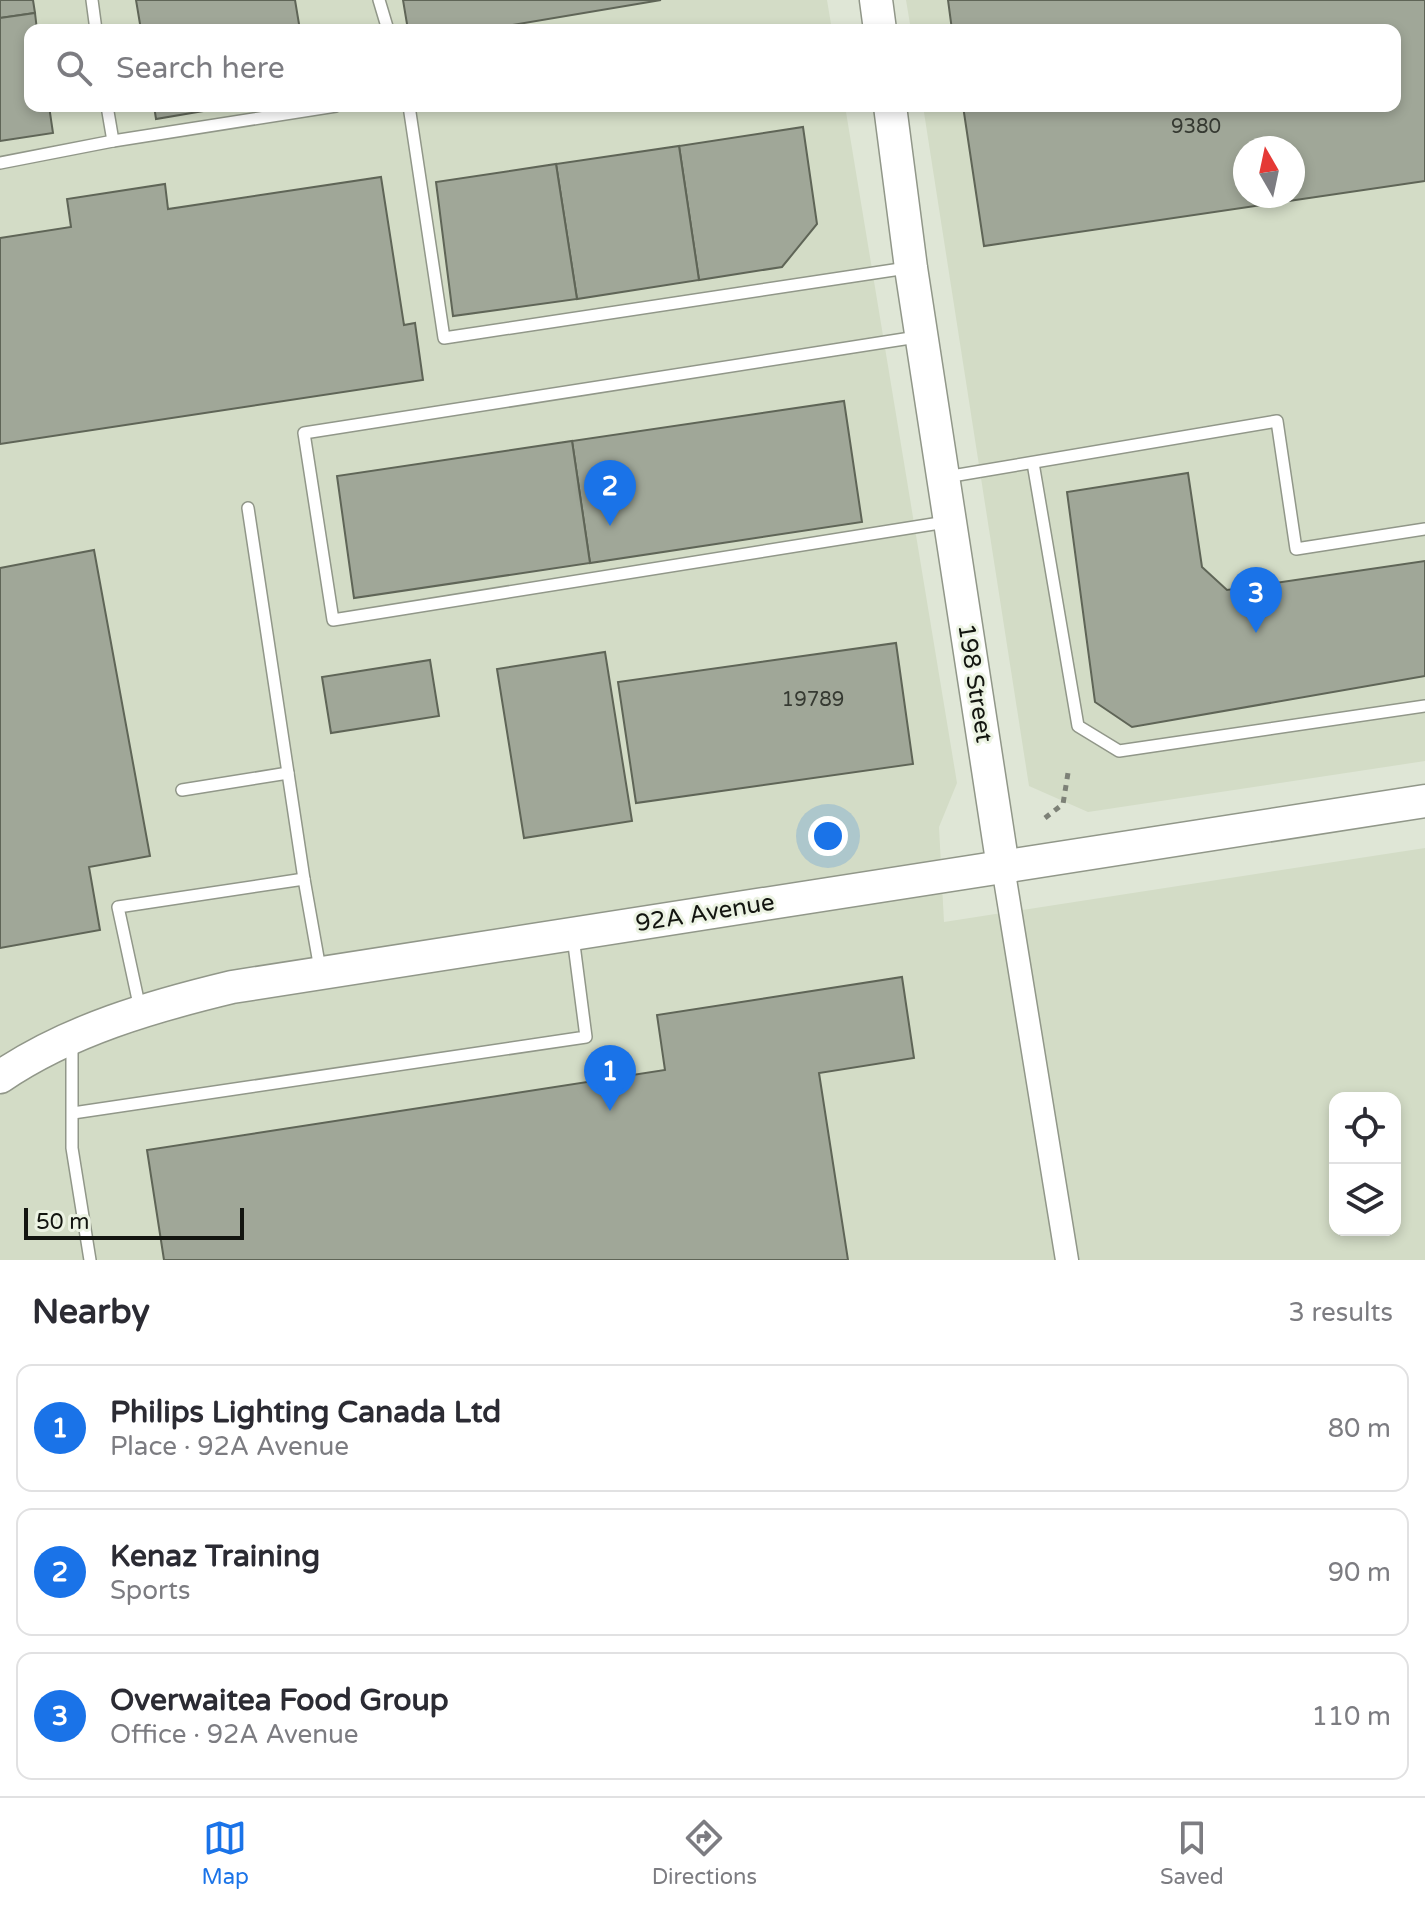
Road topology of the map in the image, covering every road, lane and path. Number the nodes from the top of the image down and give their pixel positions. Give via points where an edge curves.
1 (92, 0) edge
2 (379, 0) edge
3 (876, 0) edge
4 (95, 24) edge
5 (386, 24) edge
6 (879, 24) edge
7 (108, 112) edge
8 (298, 112) edge
9 (410, 112) edge
10 (891, 112) edge
11 (113, 141) junction
12 (0, 163) edge
13 (911, 268) junction
14 (922, 336) junction
15 (1033, 463) junction
16 (943, 477) junction
17 (248, 508) dead end
18 (950, 521) junction
19 (1425, 529) edge
20 (1425, 706) edge
21 (288, 773) junction
22 (1068, 773) dead end
23 (182, 790) dead end
24 (1425, 801) edge
25 (1045, 818) dead end
26 (1003, 867) junction
27 (304, 879) junction
28 (573, 934) junction
29 (321, 973) junction
30 (140, 1012) junction
31 (72, 1038) junction
32 (0, 1077) edge
33 (73, 1113) junction
34 (90, 1260) edge
35 (1067, 1260) edge

1 - 4 lane
2 - 5 lane
3 - 6 street
7 - 11 lane
8 - 11 lane
9 - 13 lane via 444,338
10 - 13 street, 198 Street
11 - 12 lane
13 - 14 street, 198 Street
14 - 16 street, 198 Street
14 - 18 lane via 304,433 333,620
15 - 16 lane
15 - 19 lane via 1277,421 1296,549
15 - 20 lane via 1078,726 1119,751
16 - 18 street, 198 Street
17 - 21 lane
18 - 26 street, 198 Street
21 - 23 lane
21 - 27 lane
22 - 25 path via 1063,804
24 - 26 street, 92A Avenue
26 - 28 street, 92A Avenue
26 - 35 street, 198 Street
27 - 29 lane
27 - 30 lane via 118,907
28 - 29 street, 92A Avenue
28 - 33 lane via 586,1037
29 - 30 street, 92A Avenue via 232,987
30 - 31 street, 92A Avenue
31 - 32 street, 92A Avenue
31 - 33 lane
33 - 34 lane via 72,1148

